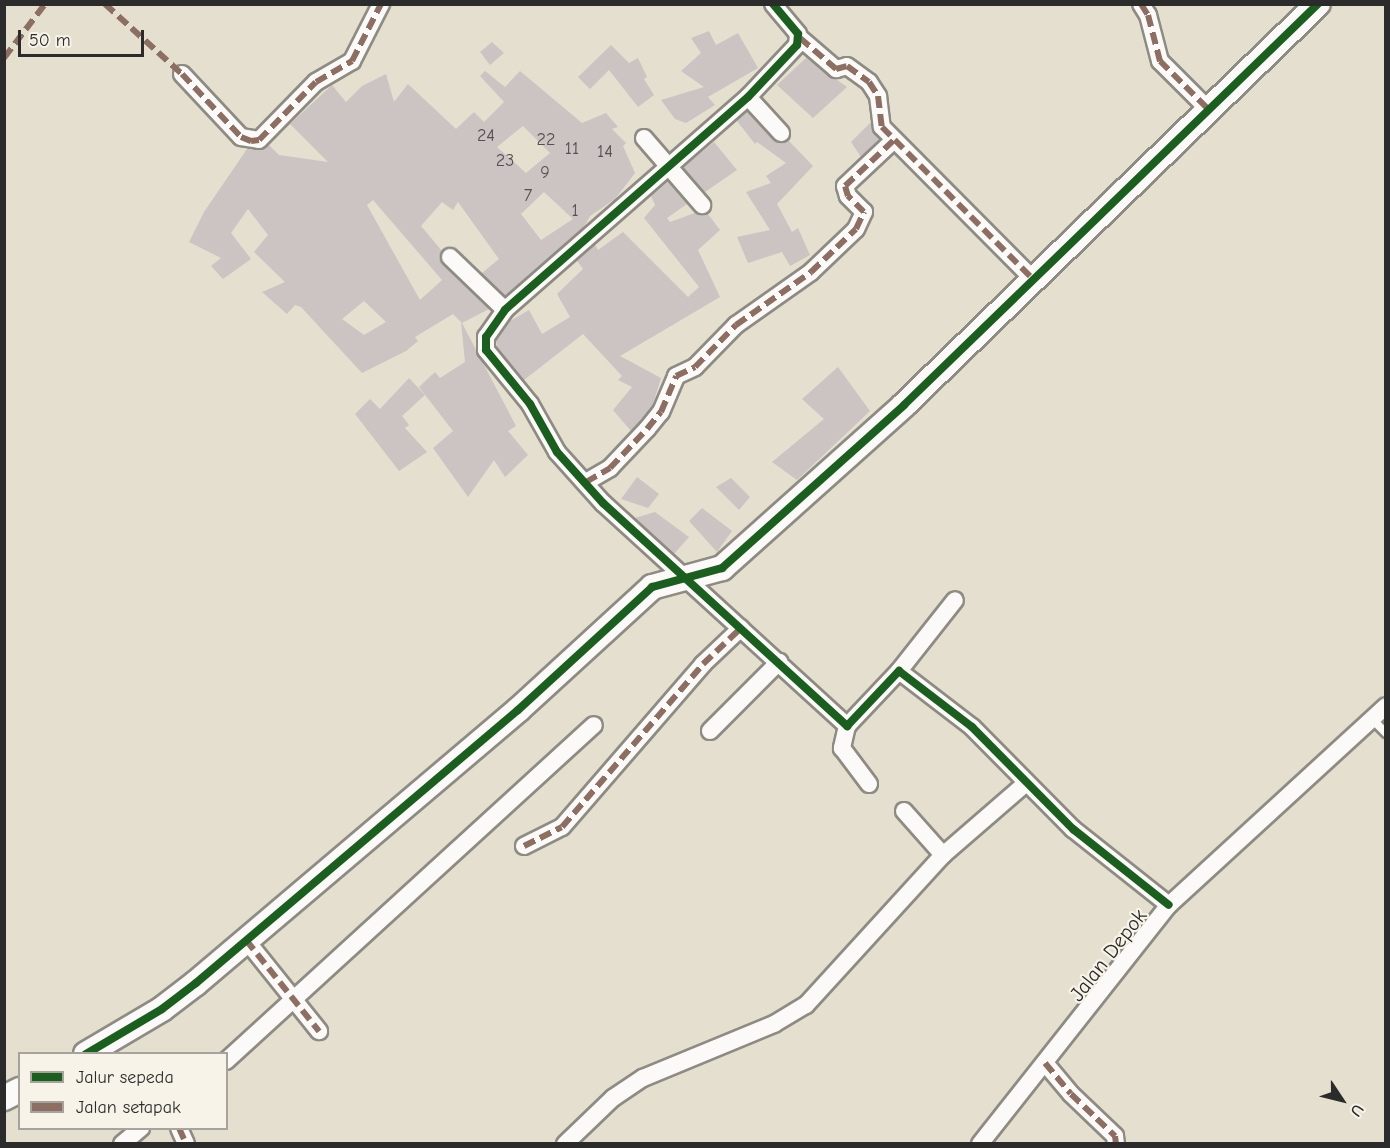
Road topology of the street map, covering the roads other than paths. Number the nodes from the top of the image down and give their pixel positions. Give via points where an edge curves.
1 (381, 4) edge
2 (773, 4) edge
3 (1141, 4) edge
4 (1318, 4) edge
5 (800, 38) junction
6 (182, 74) dead end
7 (748, 97) junction
8 (1210, 111) junction
9 (781, 133) dead end
10 (644, 138) dead end
11 (894, 140) junction
12 (669, 168) junction
13 (702, 205) dead end
14 (450, 257) dead end
15 (1034, 280) junction
16 (506, 310) junction
17 (586, 482) junction
18 (685, 576) junction
19 (956, 600) dead end
20 (741, 628) junction
21 (779, 662) junction
22 (899, 671) junction
23 (1386, 706) edge
24 (1372, 719) junction
25 (594, 725) dead end
26 (847, 726) junction
27 (710, 731) dead end
28 (1386, 733) edge
29 (1026, 783) junction
30 (870, 784) dead end
31 (904, 811) dead end
32 (524, 846) dead end
33 (943, 855) junction
34 (1169, 905) junction
35 (246, 940) junction
36 (298, 1004) junction
37 (319, 1031) dead end
38 (88, 1052) edge
39 (228, 1059) edge
40 (1045, 1063) junction
41 (18, 1091) edge
42 (4, 1098) edge
43 (138, 1130) edge
44 (122, 1143) edge
45 (565, 1143) edge
46 (980, 1143) edge
47 (1116, 1143) edge

1 - 6 street via 352,61 316,82 259,140 241,137
2 - 5 street
3 - 8 street via 1151,23 1160,61
4 - 8 street
5 - 7 street
5 - 11 street via 836,69 847,66 869,82 878,96 879,121
7 - 9 street
7 - 12 street
8 - 15 street
10 - 12 street
11 - 15 street
11 - 17 street via 845,186 848,196 864,212 856,230 811,272 736,325 696,367 676,376 661,411 647,429 610,468
12 - 13 street
12 - 16 street
14 - 16 street
15 - 18 street via 904,405 722,568
16 - 17 street via 486,337 490,358 530,404 557,452
17 - 18 street
18 - 20 street
18 - 35 street via 652,587 518,710
19 - 22 street
20 - 21 street
20 - 32 street via 703,664 562,827
21 - 26 street
21 - 27 street
22 - 26 street
22 - 29 street via 972,727
23 - 24 street, Jalan Depok
24 - 28 lane
24 - 34 street, Jalan Depok
25 - 36 street
26 - 30 street via 842,748
29 - 33 street
29 - 34 street via 1073,830
31 - 33 street
33 - 45 street via 806,1005 774,1024 643,1078 613,1098
34 - 40 street, Jalan Depok
35 - 36 street
35 - 38 street via 170,1004
36 - 37 street
36 - 39 street
40 - 46 street, Jalan Depok
40 - 47 street via 1115,1136
41 - 42 street
43 - 44 street

